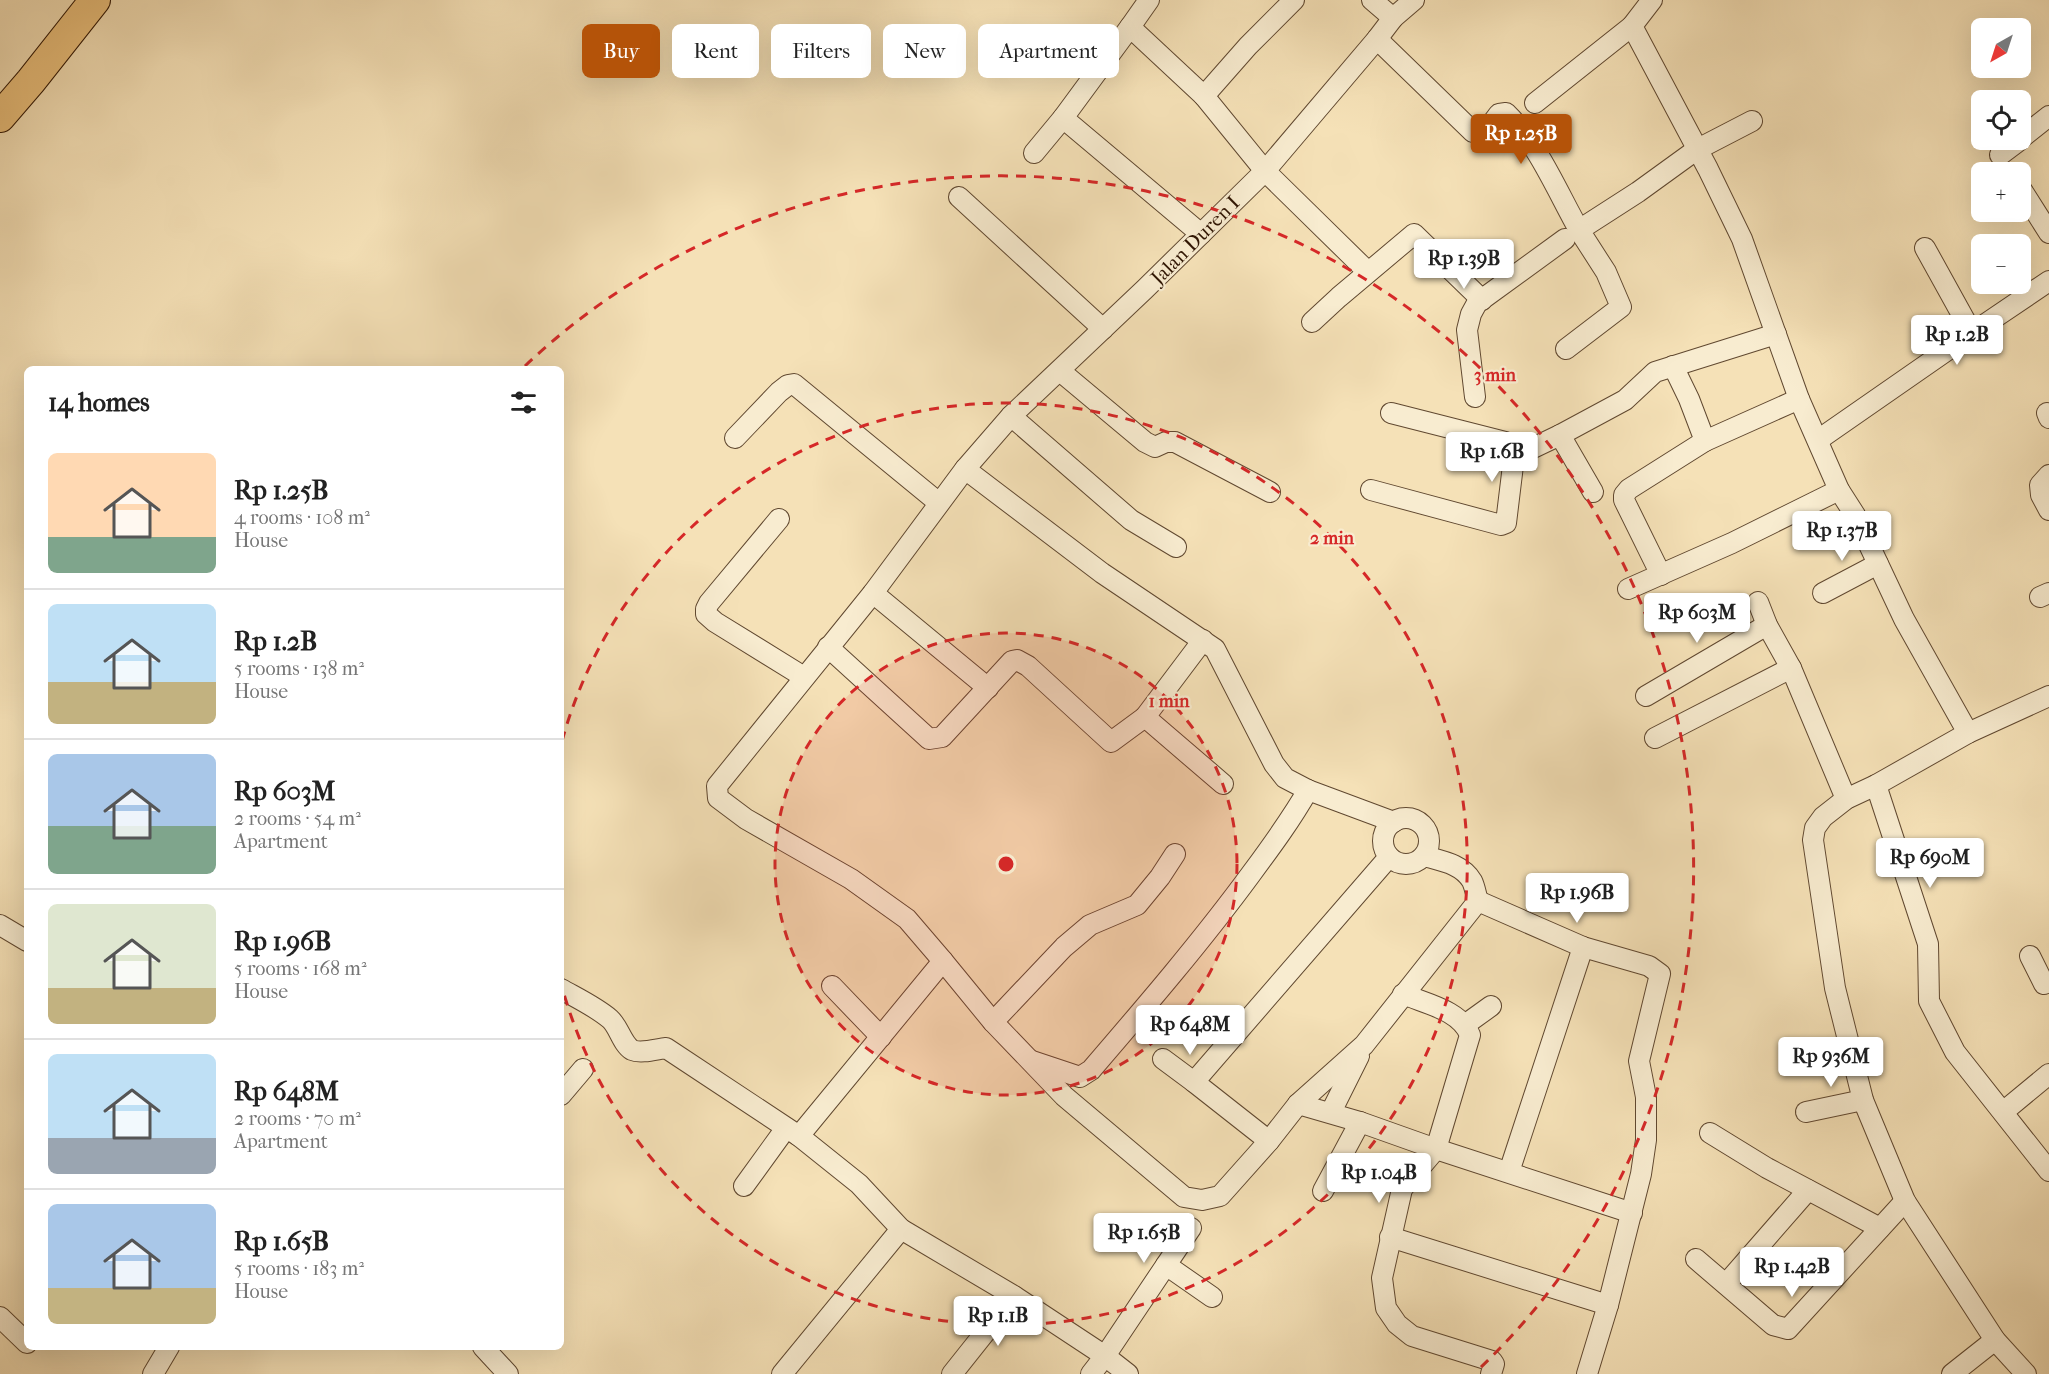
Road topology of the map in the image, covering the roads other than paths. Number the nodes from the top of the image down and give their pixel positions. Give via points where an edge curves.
1 (95, 0) edge
2 (1149, 0) edge
3 (1294, 0) edge
4 (1372, 0) edge
5 (1414, 0) edge
6 (1652, 0) edge
7 (1393, 18) junction
8 (1632, 26) junction
9 (1130, 27) junction
10 (1377, 39) junction
11 (1204, 96) junction
12 (1535, 103) dead end
13 (2049, 116) edge
14 (0, 117) edge
15 (1063, 118) junction
16 (1752, 121) dead end
17 (2031, 130) edge
18 (1696, 150) junction
19 (2006, 150) edge
20 (1034, 153) dead end
21 (2000, 155) dead end
22 (1265, 171) junction
23 (959, 197) dead end
24 (2031, 204) edge
25 (2049, 233) edge
26 (1202, 234) junction
27 (1572, 234) junction
28 (1925, 248) dead end
29 (1368, 272) junction
30 (2049, 281) edge
31 (1482, 300) junction
32 (1312, 322) dead end
33 (1103, 329) junction
34 (1972, 333) junction
35 (1776, 334) junction
36 (1566, 349) dead end
37 (1672, 366) junction
38 (1060, 371) junction
39 (1474, 396) dead end
40 (1799, 399) junction
41 (1391, 413) dead end
42 (1011, 416) junction
43 (1560, 435) junction
44 (735, 438) dead end
45 (1818, 440) junction
46 (1705, 441) junction
47 (1514, 457) junction
48 (965, 469) junction
49 (2049, 475) edge
50 (1371, 490) dead end
51 (1839, 490) junction
52 (1270, 492) dead end
53 (1593, 492) dead end
54 (939, 503) junction
55 (2049, 510) edge
56 (779, 519) dead end
57 (1176, 547) dead end
58 (1878, 564) junction
59 (1660, 575) junction
60 (1629, 589) dead end
61 (873, 593) junction
62 (1823, 593) dead end
63 (1758, 602) dead end
64 (1767, 625) junction
65 (1203, 640) junction
66 (828, 647) junction
67 (1791, 668) junction
68 (804, 677) junction
69 (988, 688) junction
70 (1646, 696) dead end
71 (2049, 696) edge
72 (1145, 717) junction
73 (1968, 733) junction
74 (1655, 738) dead end
75 (1223, 784) dead end
76 (1876, 785) junction
77 (1308, 790) junction
78 (1846, 799) junction
79 (1394, 822) junction
80 (1175, 855) dead end
81 (1424, 856) junction
82 (1389, 857) junction
83 (1478, 901) junction
84 (0, 926) edge
85 (24, 939) edge
86 (1583, 947) junction
87 (943, 961) junction
88 (832, 986) dead end
89 (564, 991) edge
90 (1403, 994) junction
91 (1491, 1006) dead end
92 (993, 1022) junction
93 (1466, 1024) junction
94 (881, 1037) junction
95 (1364, 1045) junction
96 (1163, 1059) dead end
97 (1029, 1060) junction
98 (583, 1069) dead end
99 (2049, 1074) edge
100 (1194, 1082) junction
101 (564, 1091) edge
102 (1863, 1100) junction
103 (1298, 1104) junction
104 (1331, 1112) junction
105 (1806, 1112) dead end
106 (2003, 1112) junction
107 (1360, 1122) junction
108 (792, 1132) junction
109 (1710, 1133) dead end
110 (1269, 1141) junction
111 (1436, 1149) junction
112 (2049, 1171) edge
113 (1509, 1172) junction
114 (744, 1186) dead end
115 (1808, 1190) junction
116 (1323, 1191) dead end
117 (1905, 1201) junction
118 (1632, 1213) junction
119 (1191, 1228) dead end
120 (1880, 1228) junction
121 (901, 1229) junction
122 (1390, 1237) junction
123 (1696, 1259) dead end
124 (1166, 1265) junction
125 (1726, 1284) junction
126 (1014, 1296) junction
127 (1212, 1297) dead end
128 (1608, 1305) junction
129 (0, 1317) edge
130 (24, 1340) edge
131 (1995, 1340) junction
132 (166, 1350) edge
133 (486, 1350) edge
134 (1106, 1356) junction
135 (153, 1374) edge
136 (508, 1374) edge
137 (782, 1374) edge
138 (952, 1374) edge
139 (1091, 1374) edge
140 (1128, 1374) edge
141 (1491, 1374) edge
142 (1587, 1374) edge
143 (1952, 1374) edge
144 (2026, 1374) edge

1 - 14 highway
2 - 9 street
3 - 11 street
4 - 7 street
5 - 7 street, Jalan Duren I
6 - 8 street
7 - 10 street, Jalan Duren I
8 - 12 street
8 - 18 street
9 - 11 street
9 - 15 street
10 - 22 street, Jalan Duren I
10 - 27 street via 1473,132 1486,130 1499,114 1506,113 1513,120 1536,154
11 - 22 street
13 - 17 street
15 - 20 street
15 - 26 street
16 - 18 street
18 - 27 street
18 - 35 street via 1742,239
19 - 21 street
22 - 26 street, Jalan Duren I
22 - 29 street
23 - 33 street
24 - 25 street
26 - 33 street, Jalan Duren I
27 - 31 street
27 - 36 street via 1606,272 1621,307
28 - 34 street
29 - 31 street via 1414,234
29 - 32 street
30 - 34 street
31 - 39 street via 1471,314 1467,330
33 - 38 street, Jalan Duren I
34 - 45 street
35 - 37 street
35 - 40 street
37 - 43 street via 1649,376 1625,400
37 - 46 street
38 - 42 street, Jalan Duren I
38 - 52 street via 1145,442 1155,447 1175,442
40 - 45 street
40 - 46 street
41 - 47 street via 1505,442 1513,447
42 - 48 street, Jalan Duren I
42 - 57 street via 1131,520
43 - 47 street
43 - 53 street
44 - 54 street via 779,392 794,384
45 - 51 street
46 - 59 street via 1624,495
47 - 50 street via 1504,525
48 - 54 street, Jalan Duren I
48 - 65 street via 1102,573
49 - 55 street via 2040,485
51 - 58 street
51 - 59 street
54 - 61 street, Jalan Duren I
56 - 68 street via 709,603 706,614
58 - 62 street
58 - 73 street
59 - 60 street
61 - 66 street, Jalan Duren I
61 - 69 street
63 - 64 street
64 - 67 street
64 - 70 street
65 - 72 street
65 - 77 street via 1215,649 1274,764 1285,778
66 - 68 street, Jalan Duren I
66 - 69 street via 929,739 942,737
67 - 74 street
67 - 78 street
68 - 87 street, Jalan Duren I via 717,786 718,798 746,819 851,879 907,919
69 - 72 street via 1017,660 1111,742
71 - 73 street
72 - 75 street
73 - 76 street
76 - 78 street
76 - 106 street via 1928,944 1929,1001 1955,1052
77 - 79 street
77 - 97 street via 1236,894 1160,991 1091,1070 1080,1077
78 - 102 street via 1822,817 1813,840 1835,988
79 - 81 street via 1412,819 1420,823 1429,839
79 - 82 street via 1385,832 1383,845
80 - 92 street via 1137,905 1090,925
81 - 82 street via 1414,863 1401,864
81 - 83 street via 1454,864 1464,872 1473,882
82 - 100 street
83 - 86 street
83 - 90 street
84 - 85 street
86 - 113 street
86 - 118 street via 1649,966 1660,974 1639,1061 1646,1097 1646,1140
87 - 92 street
87 - 94 street
88 - 94 street
89 - 108 street via 609,1019 633,1050 666,1048
90 - 93 street via 1459,1017
90 - 95 street
91 - 93 street
92 - 97 street
93 - 111 street via 1470,1035
94 - 108 street
95 - 103 street
95 - 104 street
96 - 100 street
97 - 110 street via 1064,1096 1184,1197 1202,1200 1220,1196
98 - 101 street
99 - 106 street
100 - 110 street
102 - 105 street
102 - 117 street
103 - 104 street
103 - 110 street
104 - 107 street
106 - 112 street
107 - 111 street
107 - 116 street
108 - 114 street
108 - 121 street via 859,1184
109 - 115 street
111 - 113 street
111 - 122 street via 1402,1189
113 - 118 street
115 - 120 street
115 - 125 street
117 - 120 street
117 - 131 street
118 - 128 street
119 - 124 street
120 - 125 street via 1788,1329 1773,1325
121 - 126 street
121 - 137 street
122 - 128 street
122 - 141 street via 1382,1278 1386,1308 1397,1324 1412,1336 1492,1361
123 - 125 street
124 - 127 street
124 - 134 street
126 - 134 street
126 - 138 street
128 - 142 street
129 - 130 street
131 - 143 street
131 - 144 street
132 - 135 street
133 - 136 street
134 - 139 street
134 - 140 street

